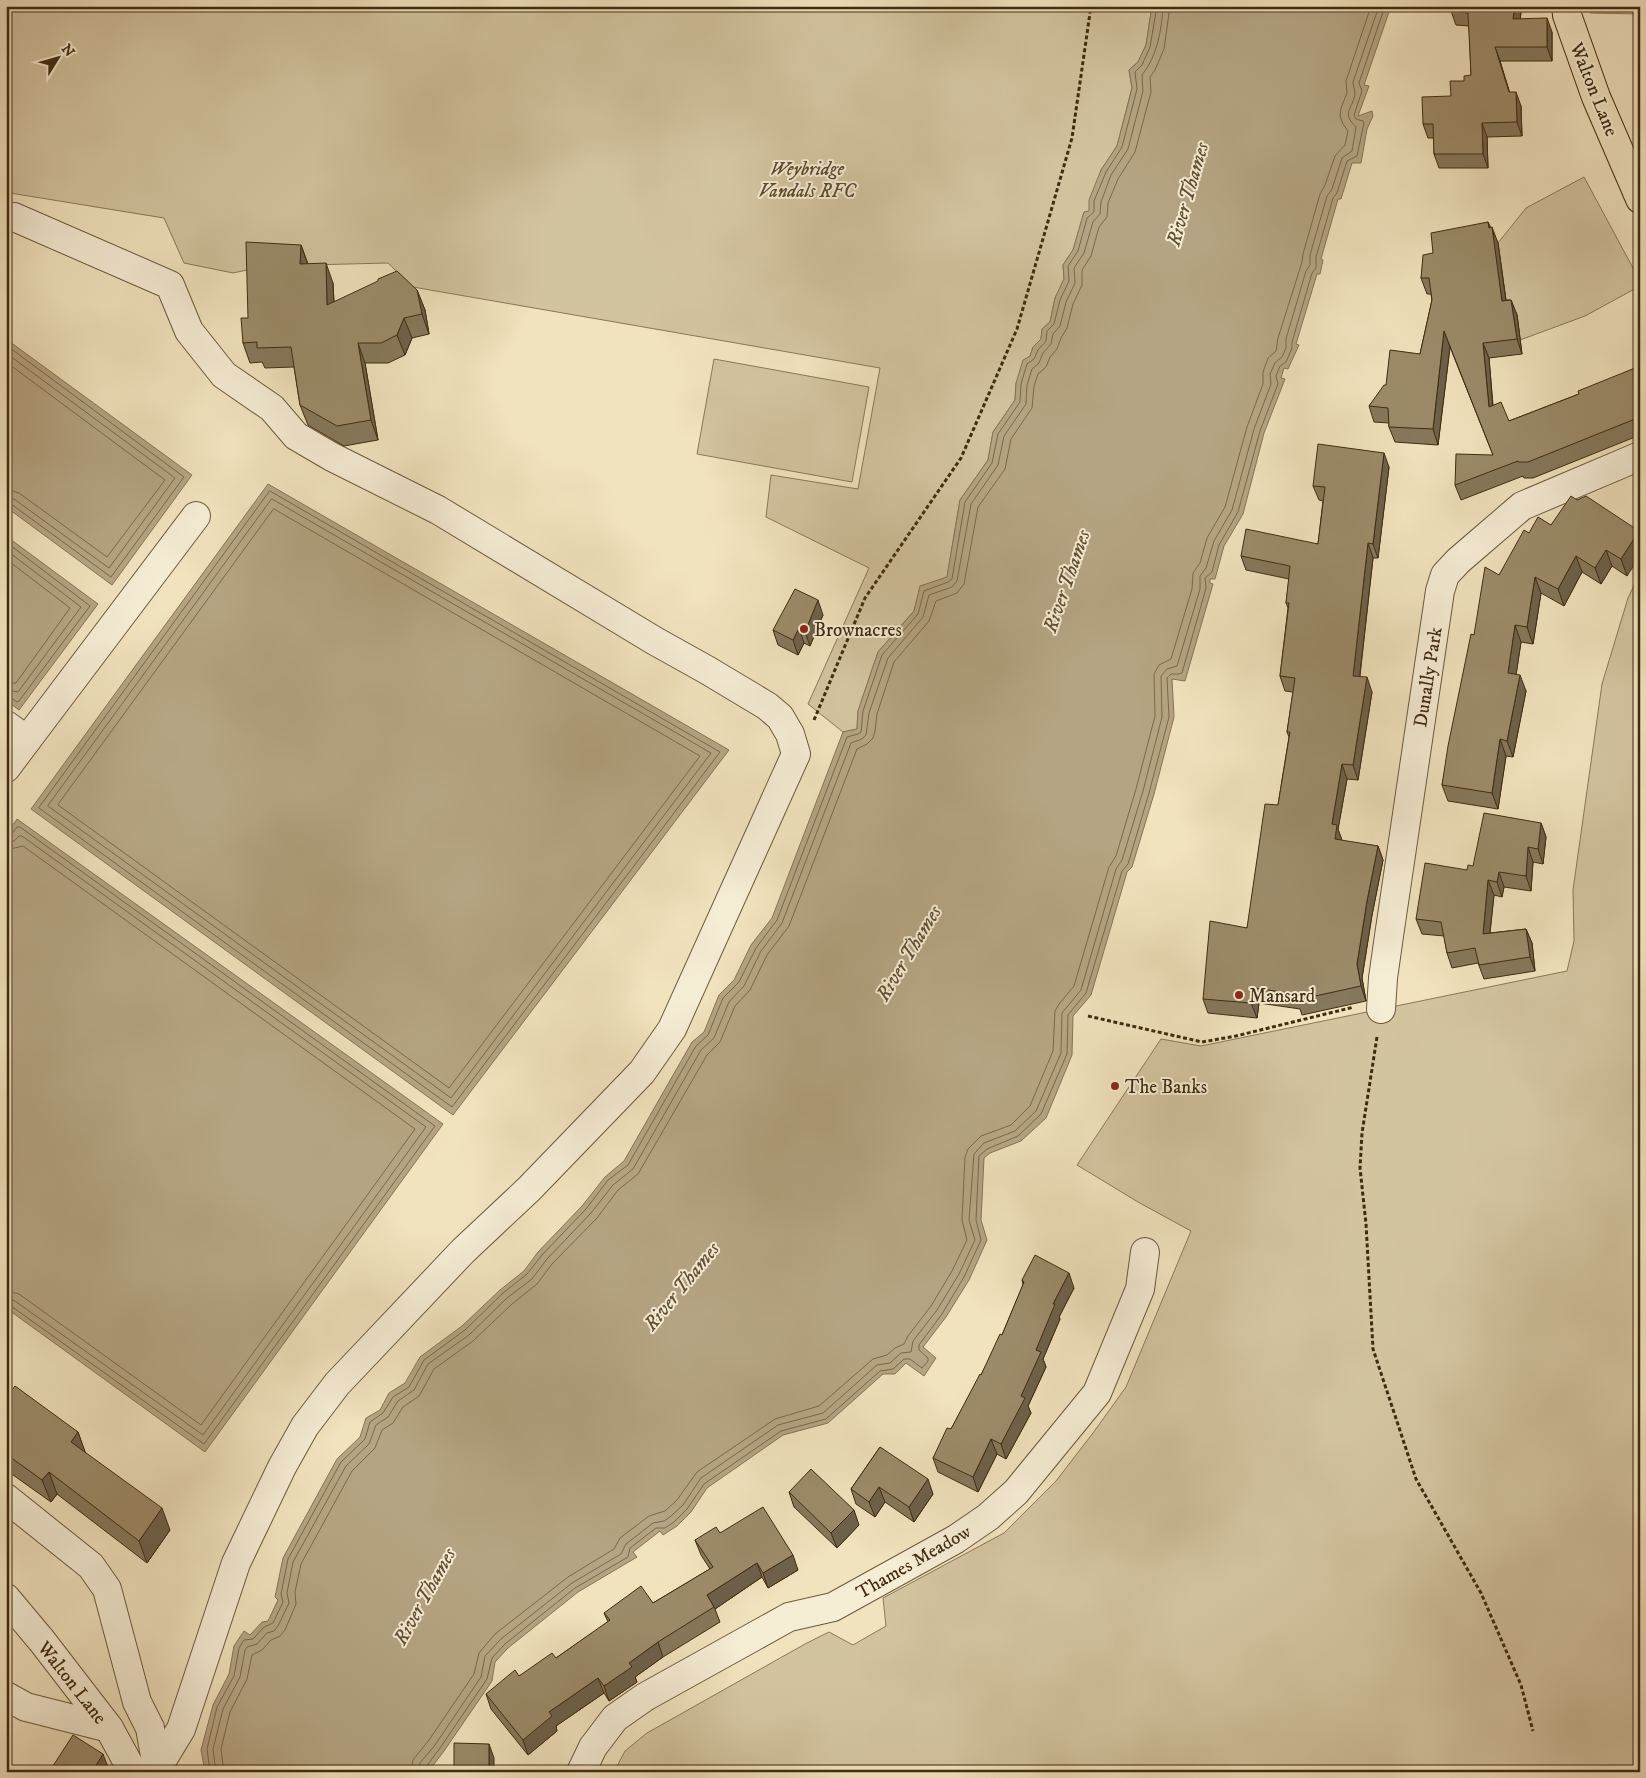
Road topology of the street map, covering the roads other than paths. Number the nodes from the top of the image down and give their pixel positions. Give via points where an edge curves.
1 (1566, 6) edge
2 (1640, 199) edge
3 (14, 217) dead end
4 (1640, 456) edge
5 (196, 516) dead end
6 (17, 732) edge
7 (6, 768) edge
8 (1381, 1005) road end
9 (1145, 1252) dead end
10 (6, 1498) edge
11 (6, 1598) edge
12 (6, 1696) edge
13 (109, 1728) junction
14 (148, 1770) edge
15 (581, 1772) edge

1 - 2 main road, Walton Lane via 1596,97
3 - 14 street via 170,285 189,331 224,375 272,408 296,436 438,510 767,706 780,717 796,754 672,1029 642,1072 529,1189 463,1251 337,1384 305,1426 282,1466 236,1563 181,1729
4 - 8 street, Dunally Park via 1522,506 1446,575 1440,591 1382,978
5 - 6 street
6 - 7 street
9 - 15 street, Thames Meadow via 1140,1289 1097,1393 1016,1492 988,1517 930,1554 833,1607 789,1617 644,1697 615,1718 593,1747
10 - 14 street via 91,1566 107,1589 137,1702 150,1728
11 - 13 street, Walton Lane
12 - 13 street via 26,1707
13 - 14 street, Walton Lane

